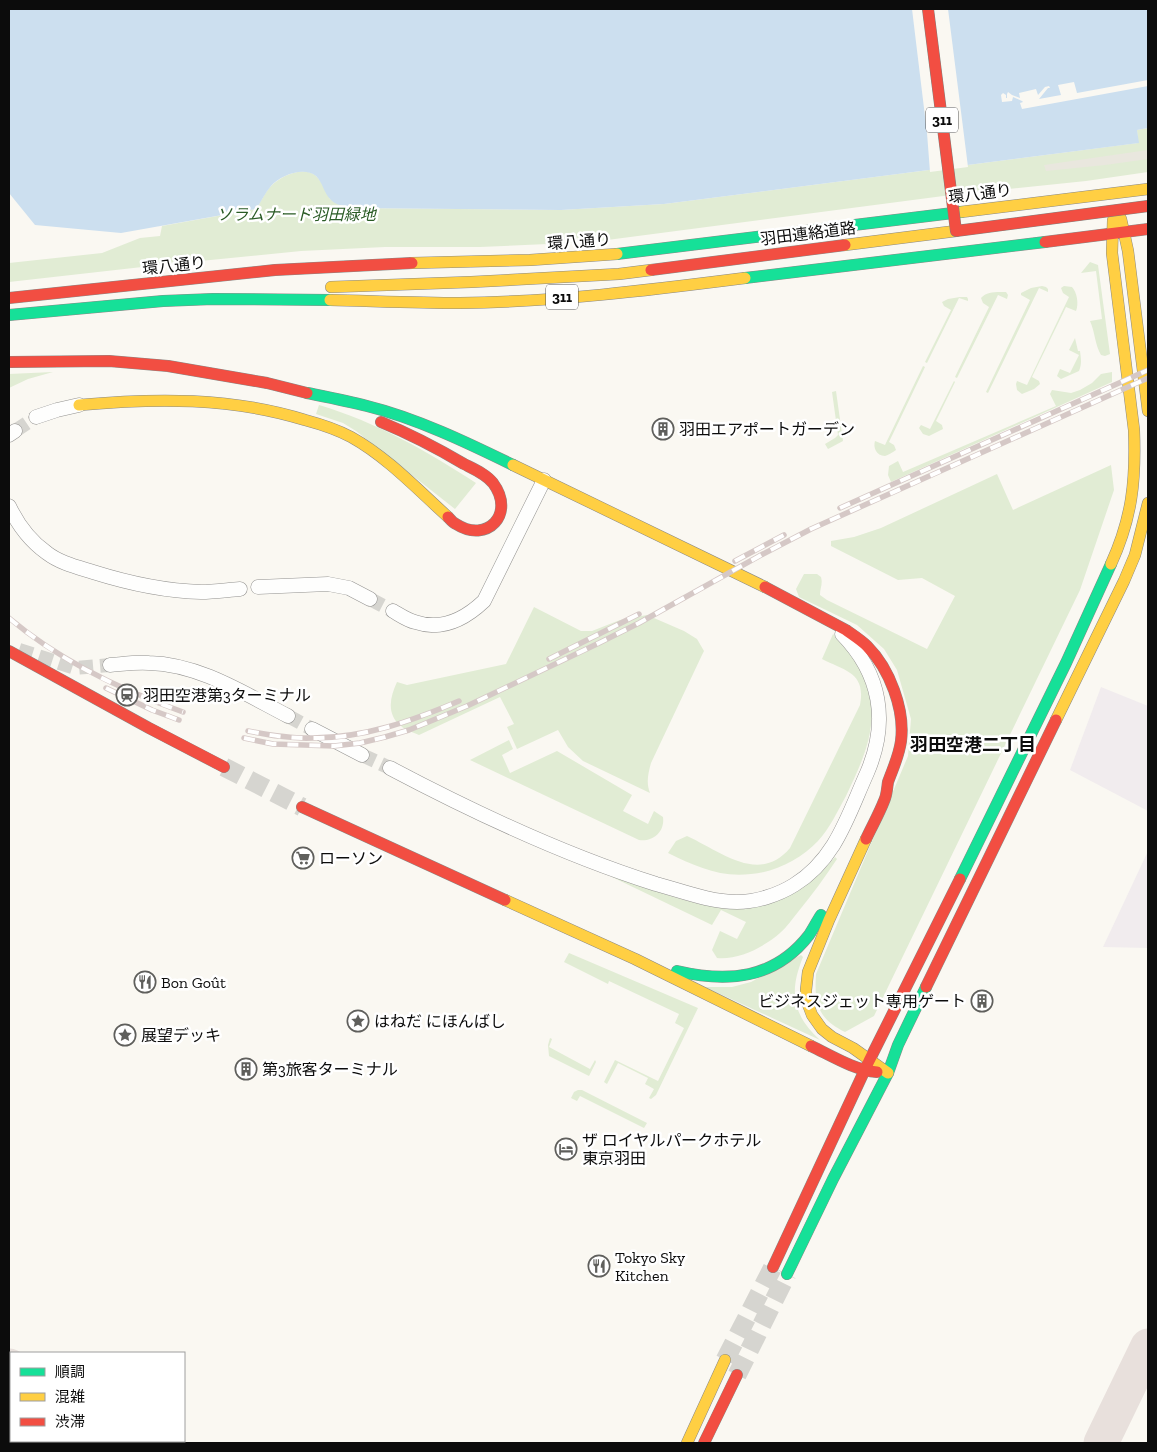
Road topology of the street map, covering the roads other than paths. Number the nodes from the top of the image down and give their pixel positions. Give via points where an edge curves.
1 (928, 9) edge
2 (1148, 189) edge
3 (1114, 193) junction
4 (1148, 206) edge
5 (1148, 229) edge
6 (956, 231) junction
7 (1124, 232) junction
8 (1112, 233) junction
9 (275, 270) junction
10 (471, 282) junction
11 (318, 287) dead end
12 (300, 289) dead end
13 (9, 298) edge
14 (216, 299) junction
15 (9, 315) edge
16 (9, 362) edge
17 (342, 401) junction
18 (79, 405) joint
19 (1148, 411) edge
20 (36, 417) tunnel mouth
21 (544, 480) junction
22 (1148, 503) edge
23 (9, 506) edge
24 (258, 587) dead end
25 (240, 590) dead end
26 (370, 599) tunnel mouth
27 (393, 611) tunnel mouth
28 (824, 619) junction
29 (10, 648) edge
30 (110, 666) tunnel mouth
31 (288, 716) tunnel mouth
32 (312, 729) tunnel mouth
33 (362, 755) tunnel mouth
34 (224, 767) tunnel mouth
35 (390, 768) tunnel mouth
36 (888, 783) junction
37 (302, 808) tunnel mouth
38 (635, 959) junction
39 (868, 1066) junction
40 (888, 1073) junction
41 (773, 1267) tunnel mouth
42 (787, 1274) tunnel mouth
43 (725, 1360) tunnel mouth
44 (737, 1375) tunnel mouth
45 (687, 1443) edge
46 (704, 1443) edge

1 - 6 street, 311, bridge
2 - 3 street, 環八通り
3 - 7 street
3 - 8 street
3 - 9 street, 環八通り via 589,257
4 - 6 street, 羽田連絡道路 / 311, bridge
5 - 7 street, 311
6 - 10 street, 羽田連絡道路 / 311 via 620,274
7 - 8 street, 311
7 - 19 street
8 - 14 street, 311 via 625,292 524,300 460,303
8 - 39 street via 1134,430 1133,491 1128,520 1066,663
9 - 10 street
9 - 13 street, 環八通り
10 - 11 street
12 - 14 street
14 - 15 street, 311
16 - 17 street via 137,363 220,374
17 - 18 street via 491,481 502,502 496,521 488,528 463,529 376,455 351,437 318,423 252,406 217,401 123,400
17 - 21 street via 368,406 428,427
18 - 20 street
21 - 27 street via 484,601 476,609 444,625 415,622
21 - 28 street
22 - 40 street via 1135,554 1124,581 898,1045
23 - 25 street via 18,524 38,546 74,567 170,590
24 - 26 street via 328,584 348,588
28 - 35 street via 853,646 870,676 878,705 878,738 840,835 828,854 794,885 773,895 755,900 724,901 630,875 516,829
28 - 36 street via 846,630 868,647 891,682 902,727 898,756
29 - 34 street
30 - 31 street via 150,663 195,671
32 - 33 street
36 - 38 street via 878,795 816,925 785,958 760,971 718,979 687,975
36 - 39 street via 885,799 829,920 806,981 806,998 814,1020 827,1034 853,1049
37 - 38 street
38 - 39 street via 846,1063
39 - 40 street
39 - 41 street
40 - 42 street
43 - 45 street
44 - 46 street

